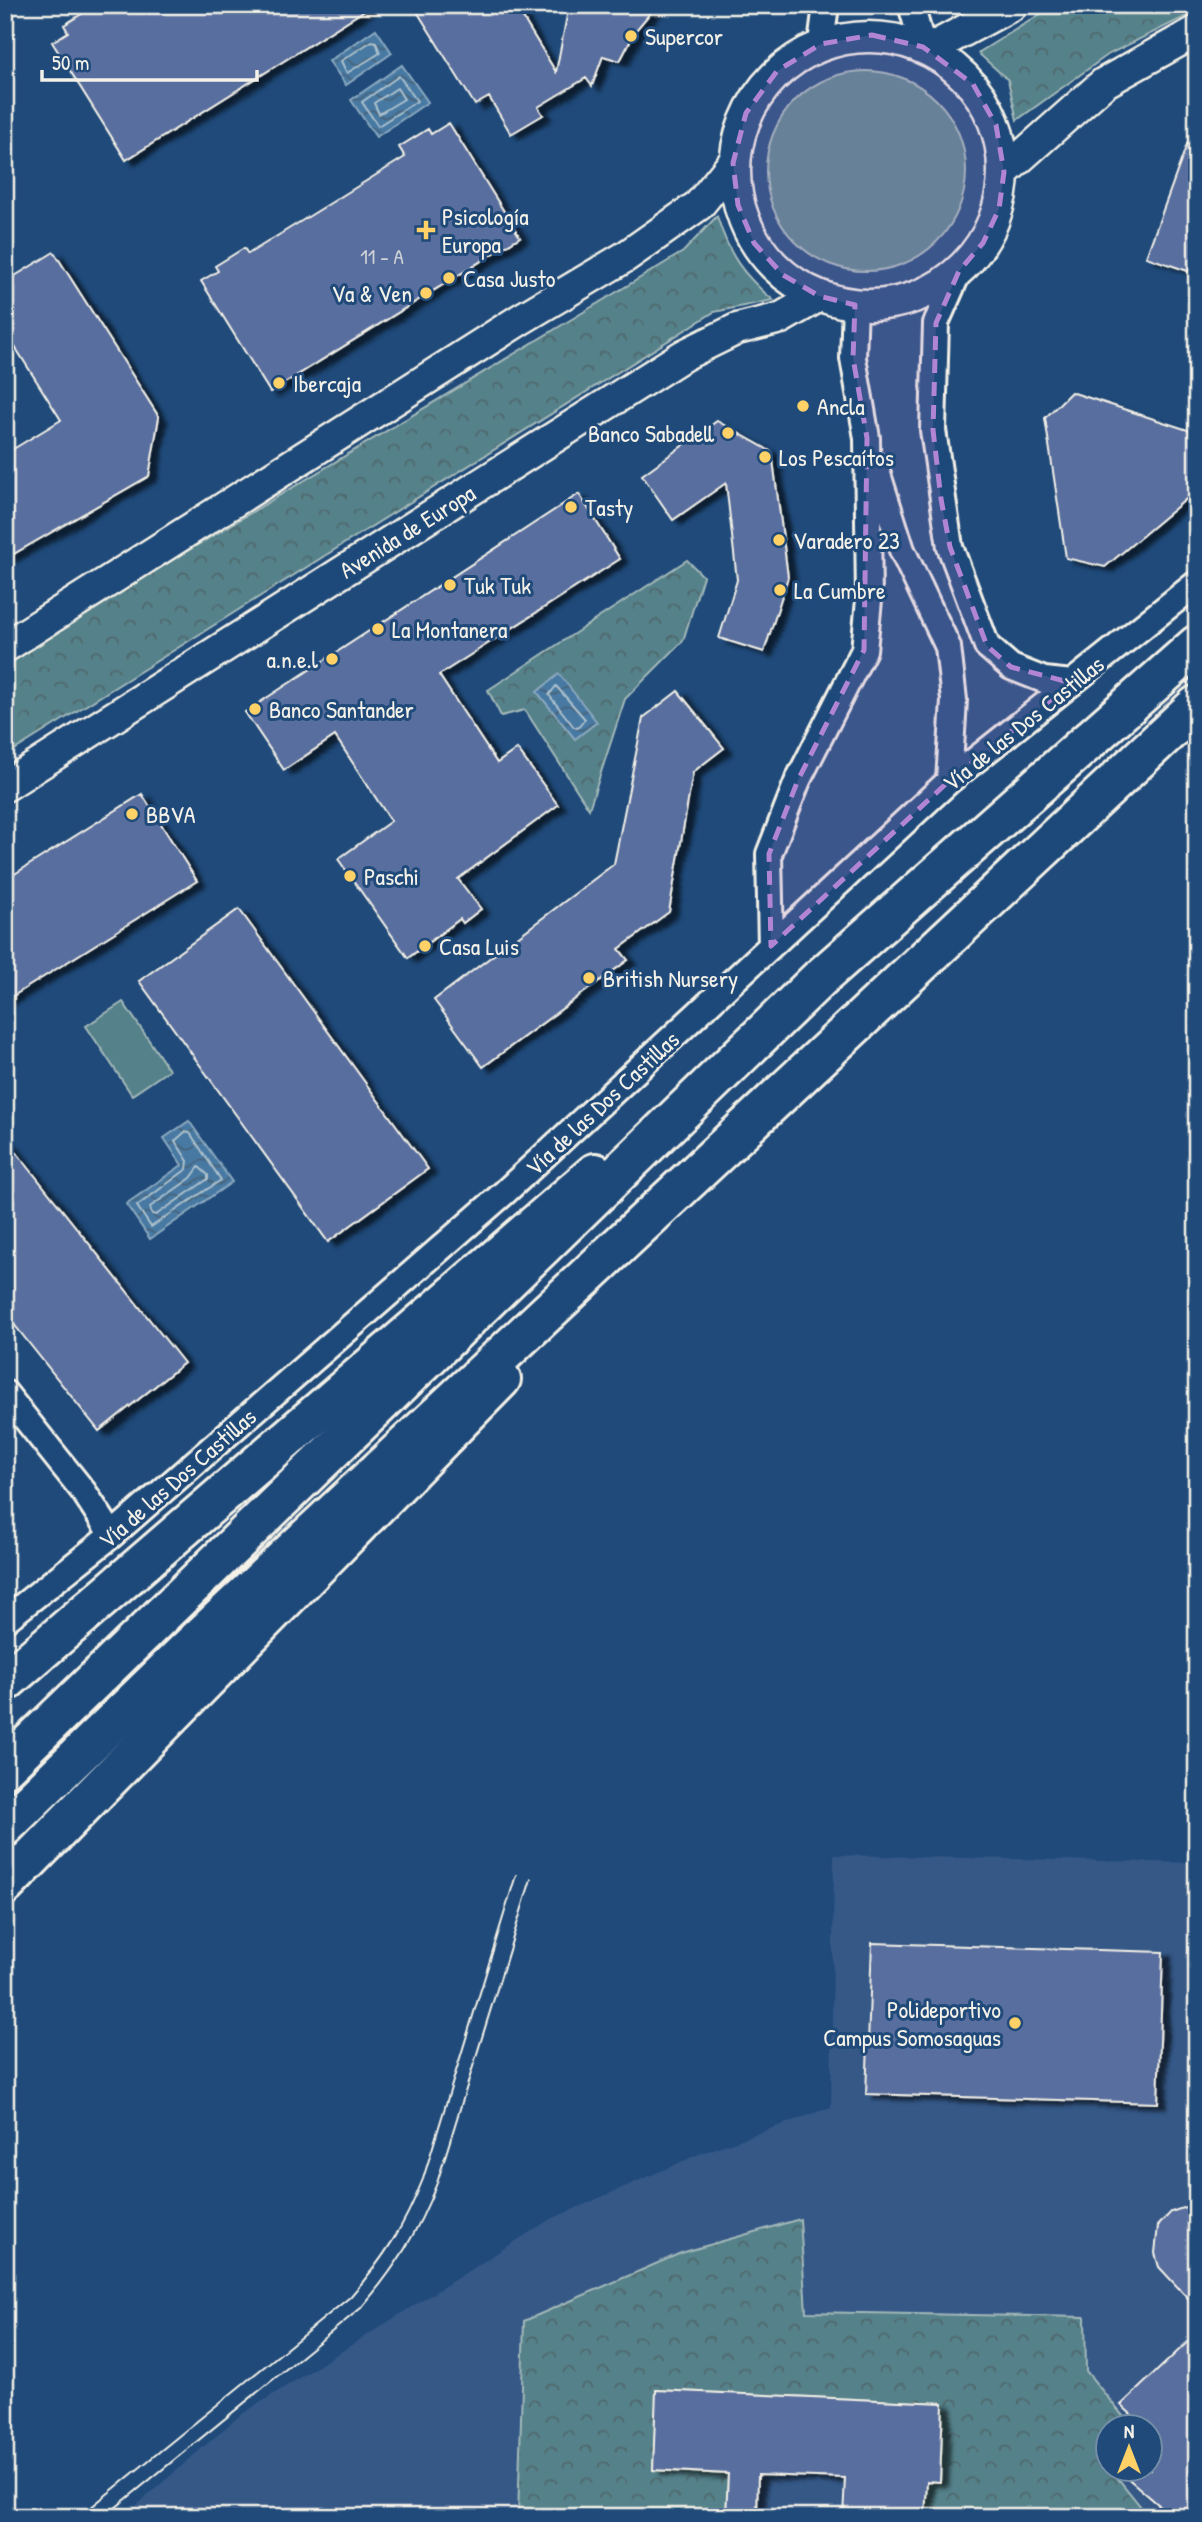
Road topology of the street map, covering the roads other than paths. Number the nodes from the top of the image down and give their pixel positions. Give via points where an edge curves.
1 (826, 5) edge
2 (911, 5) edge
3 (1013, 5) edge
4 (1197, 31) edge
5 (821, 44) junction
6 (925, 49) junction
7 (733, 163) junction
8 (1004, 172) junction
9 (959, 271) junction
10 (819, 296) junction
11 (855, 305) junction
12 (867, 438) junction
13 (1197, 583) edge
14 (1197, 645) edge
15 (5, 647) edge
16 (1072, 683) junction
17 (1197, 705) edge
18 (949, 781) junction
19 (5, 786) edge
20 (771, 946) junction
21 (819, 979) junction
22 (783, 1091) junction
23 (5, 1393) edge
24 (112, 1535) junction
25 (5, 1620) edge
26 (5, 1682) edge
27 (5, 1767) edge
28 (5, 1826) edge
29 (5, 1885) edge

1 - 5 street
2 - 6 street
3 - 6 street
4 - 8 street via 1104,83
5 - 6 street via 872,35
5 - 7 street via 777,71 769,81 746,113
6 - 8 street via 973,84 996,125
7 - 10 street via 738,205 754,243 783,275
7 - 15 street via 699,205 625,257
8 - 9 street via 999,209 983,243
9 - 11 street via 928,292 892,303
9 - 16 street via 936,323 935,337 933,430 950,547 987,646 1011,667 1044,680
10 - 11 street
10 - 19 street, Avenida de Europa via 781,318 737,328 684,355
11 - 12 street via 853,358
12 - 18 street via 902,550 948,647 954,700
12 - 20 street via 869,600 864,650 798,780 769,854
13 - 16 street, Vía de las Dos Castillas
14 - 21 highway
16 - 18 street, Vía de las Dos Castillas
17 - 22 highway
18 - 20 street, Vía de las Dos Castillas
20 - 24 street, Vía de las Dos Castillas via 504,1193
21 - 26 highway
21 - 27 highway
22 - 28 highway
22 - 29 highway
23 - 24 street via 84,1492
24 - 25 street, Vía de las Dos Castillas

